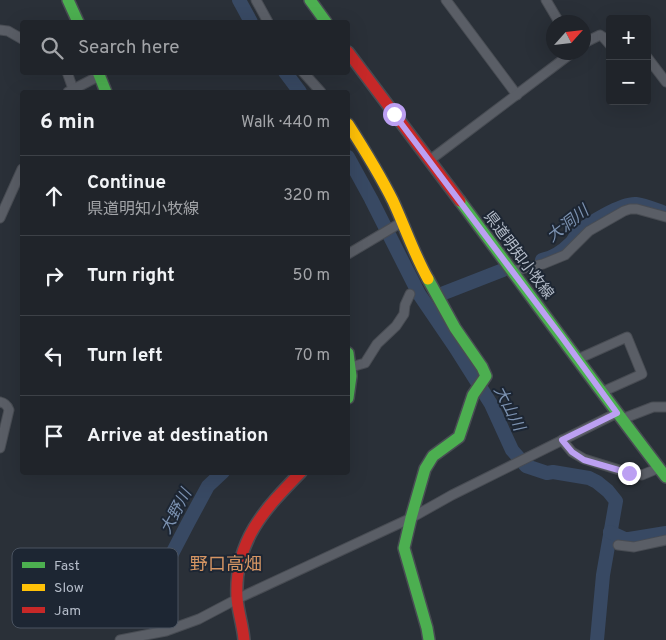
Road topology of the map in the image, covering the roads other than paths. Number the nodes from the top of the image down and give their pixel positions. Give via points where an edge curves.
1 (68, 0) edge
2 (256, 0) edge
3 (310, 0) edge
4 (446, 0) edge
5 (546, 0) edge
6 (555, 15) edge
7 (77, 20) edge
8 (267, 20) edge
9 (325, 20) edge
10 (0, 30) edge
11 (20, 38) edge
12 (591, 40) edge
13 (606, 40) edge
14 (350, 55) edge
15 (563, 60) edge
16 (649, 60) edge
17 (68, 75) edge
18 (96, 75) edge
19 (98, 75) edge
20 (306, 75) edge
21 (666, 82) edge
22 (71, 90) edge
23 (73, 90) edge
24 (105, 90) edge
25 (318, 90) edge
26 (517, 95) junction
27 (350, 127) edge
28 (430, 160) junction
29 (20, 173) edge
30 (666, 217) edge
31 (0, 218) edge
32 (400, 223) junction
33 (350, 253) edge
34 (512, 271) junction
35 (410, 294) dead end
36 (578, 359) junction
37 (350, 360) edge
38 (352, 367) junction
39 (350, 384) edge
40 (602, 392) junction
41 (0, 402) edge
42 (666, 406) edge
43 (620, 416) junction
44 (562, 440) junction
45 (0, 448) edge
46 (663, 472) edge
47 (298, 475) edge
48 (411, 518) junction
49 (666, 540) edge
50 (618, 544) dead end
51 (237, 599) junction
52 (178, 627) edge
53 (174, 628) edge
54 (120, 640) edge
55 (244, 640) edge
56 (429, 640) edge

1 - 7 street
2 - 8 street
3 - 9 street
4 - 26 street
5 - 6 street
10 - 11 street
12 - 13 street via 600,35
14 - 28 street, 県道明知小牧線
15 - 26 street
16 - 21 street
17 - 22 street
18 - 23 street
19 - 24 street
20 - 25 street
26 - 28 street
27 - 32 street via 392,200
28 - 34 street, 県道明知小牧線
29 - 31 street
30 - 34 street via 637,209 624,211 589,231 565,255
32 - 33 street
32 - 48 street via 455,328 486,376 475,391 459,437 433,456 425,469
34 - 36 street, 県道明知小牧線
35 - 38 street via 404,314 396,326 377,344 365,364
36 - 40 street, 県道明知小牧線
36 - 40 street via 627,337 642,374
37 - 38 street
38 - 39 street
40 - 43 street, 県道明知小牧線
41 - 45 street via 9,410
42 - 43 street
43 - 44 street
43 - 46 street, 県道明知小牧線
44 - 46 street via 584,460 642,475
44 - 48 street via 452,494
47 - 51 street via 262,514 246,541 237,578
48 - 51 street
48 - 56 street via 404,548
49 - 50 street via 634,547
51 - 52 street
51 - 55 street
53 - 54 street

